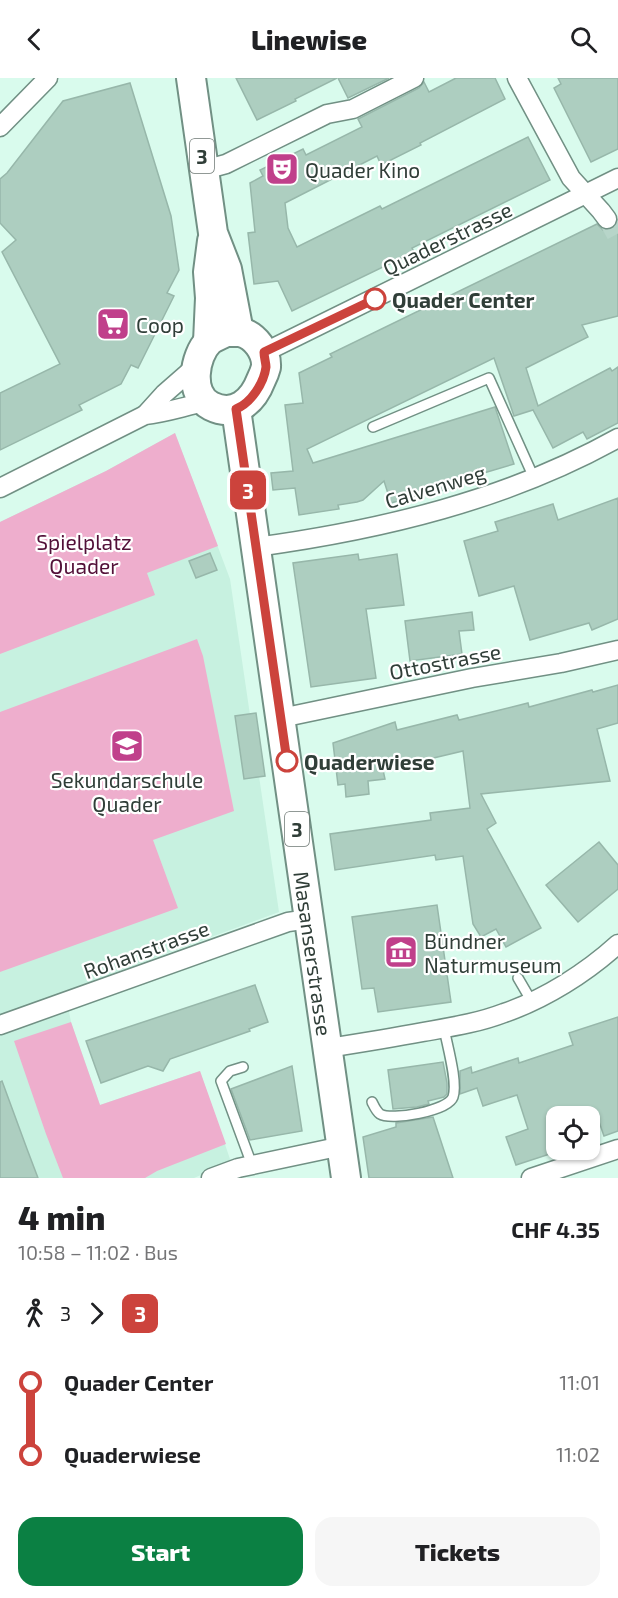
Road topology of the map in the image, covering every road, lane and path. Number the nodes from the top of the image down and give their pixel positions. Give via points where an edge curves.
1 (191, 78) edge
2 (414, 78) edge
3 (517, 78) edge
4 (39, 82) edge
5 (0, 127) edge
6 (204, 170) junction
7 (618, 178) edge
8 (585, 194) junction
9 (607, 219) tunnel mouth
10 (213, 233) junction
11 (239, 332) junction
12 (264, 352) junction
13 (202, 354) junction
14 (206, 402) junction
15 (236, 409) junction
16 (145, 415) junction
17 (373, 427) dead end
18 (618, 438) edge
19 (534, 478) junction
20 (0, 488) edge
21 (256, 547) junction
22 (618, 650) edge
23 (281, 718) junction
24 (309, 918) junction
25 (616, 950) edge
26 (518, 978) dead end
27 (532, 1002) junction
28 (0, 1025) edge
29 (444, 1028) junction
30 (328, 1048) junction
31 (243, 1067) dead end
32 (372, 1102) dead end
33 (342, 1146) junction
34 (618, 1149) edge
35 (252, 1165) junction
36 (211, 1178) edge
37 (346, 1178) edge
38 (531, 1178) edge

1 - 6 main road, 3
2 - 6 street via 353,109 327,114 226,164
3 - 8 street via 571,178
4 - 5 street
6 - 10 main road, 3
7 - 8 street, Quaderstrasse
8 - 9 street
8 - 12 street, Quaderstrasse
10 - 11 main road, 3 via 227,269
10 - 13 main road, 3
11 - 12 main road via 249,335
11 - 13 main road via 226,332
12 - 15 main road via 266,368 260,383 253,397
13 - 14 main road via 195,376
13 - 16 street
14 - 15 main road via 222,410
14 - 16 street
15 - 21 main road, Masanserstrasse / 3
16 - 20 street
17 - 19 lane via 489,378
18 - 19 street, Calvenweg
19 - 21 street, Calvenweg via 469,502 382,526
21 - 23 main road, Masanserstrasse / 3
22 - 23 street, Ottostrasse
23 - 24 main road, Masanserstrasse / 3
24 - 28 street, Rohanstrasse via 288,922
24 - 30 main road, Masanserstrasse / 3
25 - 27 street
26 - 27 lane
27 - 29 street via 486,1020
29 - 30 street
29 - 32 lane via 455,1084 451,1102 436,1109 392,1116 381,1115
30 - 33 main road, Masanserstrasse / 3
31 - 35 lane via 230,1071 221,1081
33 - 35 street
33 - 37 main road, Masanserstrasse / 3
34 - 38 street
35 - 36 street

